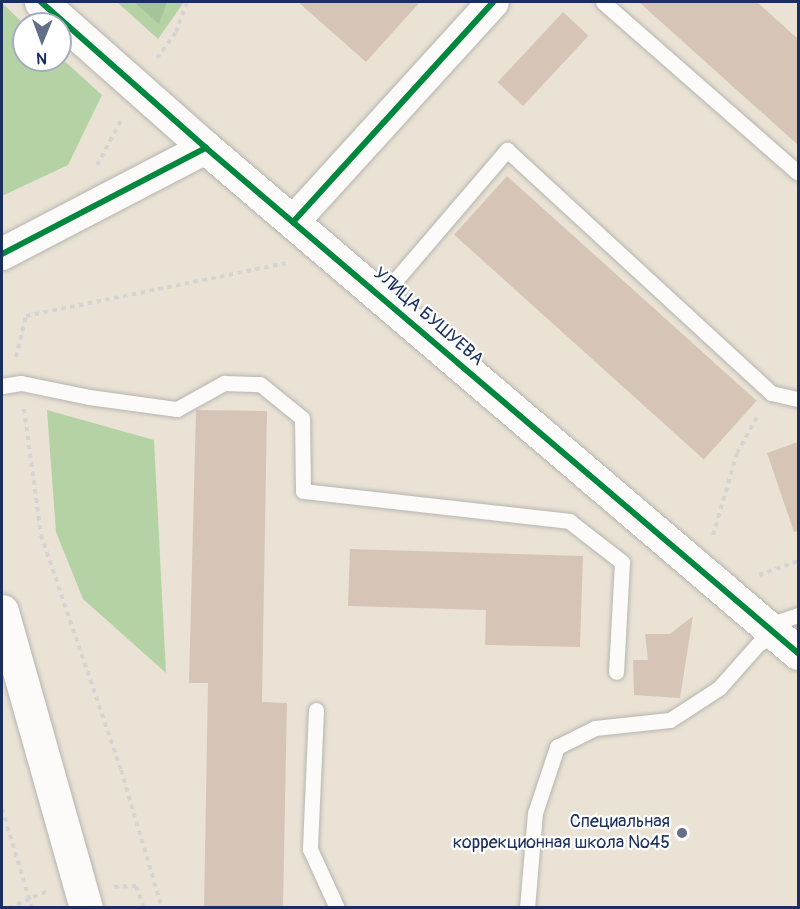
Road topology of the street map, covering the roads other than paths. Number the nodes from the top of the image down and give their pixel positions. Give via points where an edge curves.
1 (41, 2) edge
2 (493, 2) edge
3 (603, 2) edge
4 (206, 148) junction
5 (798, 173) edge
6 (293, 222) junction
7 (2, 255) edge
8 (381, 297) junction
9 (2, 386) edge
10 (798, 399) edge
11 (2, 611) edge
12 (785, 632) edge
13 (616, 672) dead end
14 (316, 710) dead end
15 (86, 908) edge
16 (337, 908) edge
17 (527, 908) edge

1 - 4 street, УЛИЦА БУШУЕВА
2 - 6 street
3 - 5 lane
4 - 6 street, УЛИЦА БУШУЕВА
4 - 7 street
6 - 8 street, УЛИЦА БУШУЕВА
8 - 10 lane via 507,150 771,393
8 - 12 street, УЛИЦА БУШУЕВА
9 - 13 lane via 21,382 89,397 177,409 224,383 260,384 302,418 303,491 569,521 622,561
11 - 15 street
12 - 17 lane via 758,644 719,688 670,720 595,728 557,747 535,813
14 - 16 lane via 309,849

